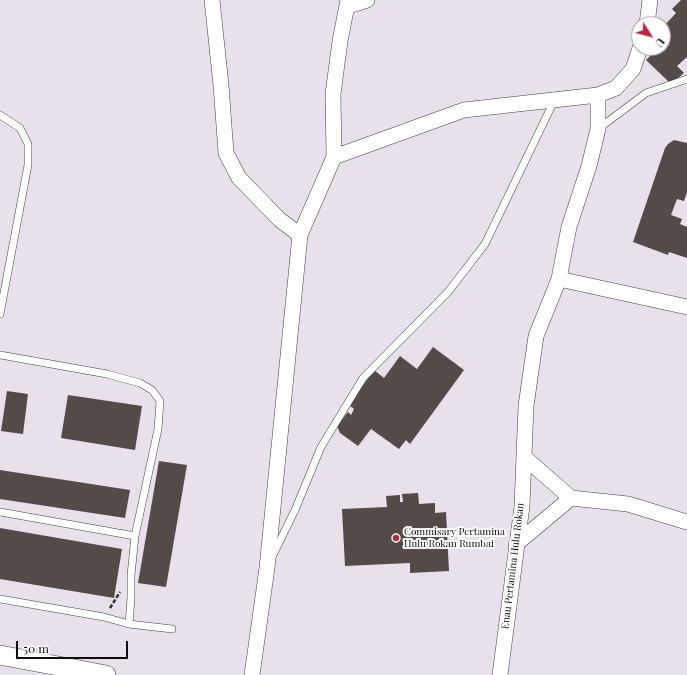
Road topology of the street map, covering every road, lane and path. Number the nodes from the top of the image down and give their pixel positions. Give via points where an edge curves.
1 (212, 0) edge
2 (367, 0) edge
3 (650, 0) edge
4 (348, 3) edge
5 (648, 16) edge
6 (637, 56) edge
7 (687, 79) edge
8 (598, 95) junction
9 (554, 101) junction
10 (0, 115) edge
11 (598, 129) junction
12 (334, 157) junction
13 (300, 235) junction
14 (559, 279) junction
15 (687, 307) edge
16 (0, 314) edge
17 (0, 355) edge
18 (524, 457) junction
19 (571, 498) junction
20 (0, 512) edge
21 (687, 522) edge
22 (136, 536) junction
23 (516, 544) junction
24 (267, 568) junction
25 (131, 575) junction
26 (0, 599) edge
27 (104, 617) junction
28 (129, 624) junction
29 (172, 629) dead end
30 (0, 655) edge
31 (67, 672) edge
32 (106, 675) edge
33 (252, 675) edge
34 (500, 675) edge

1 - 13 street via 226,153 239,178 280,220
2 - 4 street
3 - 5 street
4 - 12 street via 333,94
6 - 8 street via 633,69 616,88
7 - 11 lane via 646,93
8 - 9 street
8 - 11 street, Enau Pertamina Hulu Rokan
9 - 12 street via 464,110
9 - 24 lane via 485,244 448,292 363,378 321,447
10 - 16 lane via 20,128 28,144 28,165
11 - 14 street, Enau Pertamina Hulu Rokan via 569,227
12 - 13 street
13 - 24 street
14 - 15 street
14 - 18 street, Enau Pertamina Hulu Rokan via 536,336 526,406
17 - 22 lane via 107,374 140,383 152,390 160,401 158,429
18 - 19 street
18 - 23 street, Enau Pertamina Hulu Rokan via 522,506
19 - 21 street via 628,504
19 - 23 street
20 - 22 lane
22 - 25 lane
23 - 34 street, Enau Pertamina Hulu Rokan
24 - 33 street
25 - 27 path
25 - 28 lane
26 - 27 lane
27 - 28 lane
28 - 29 lane
30 - 31 street
31 - 32 street

